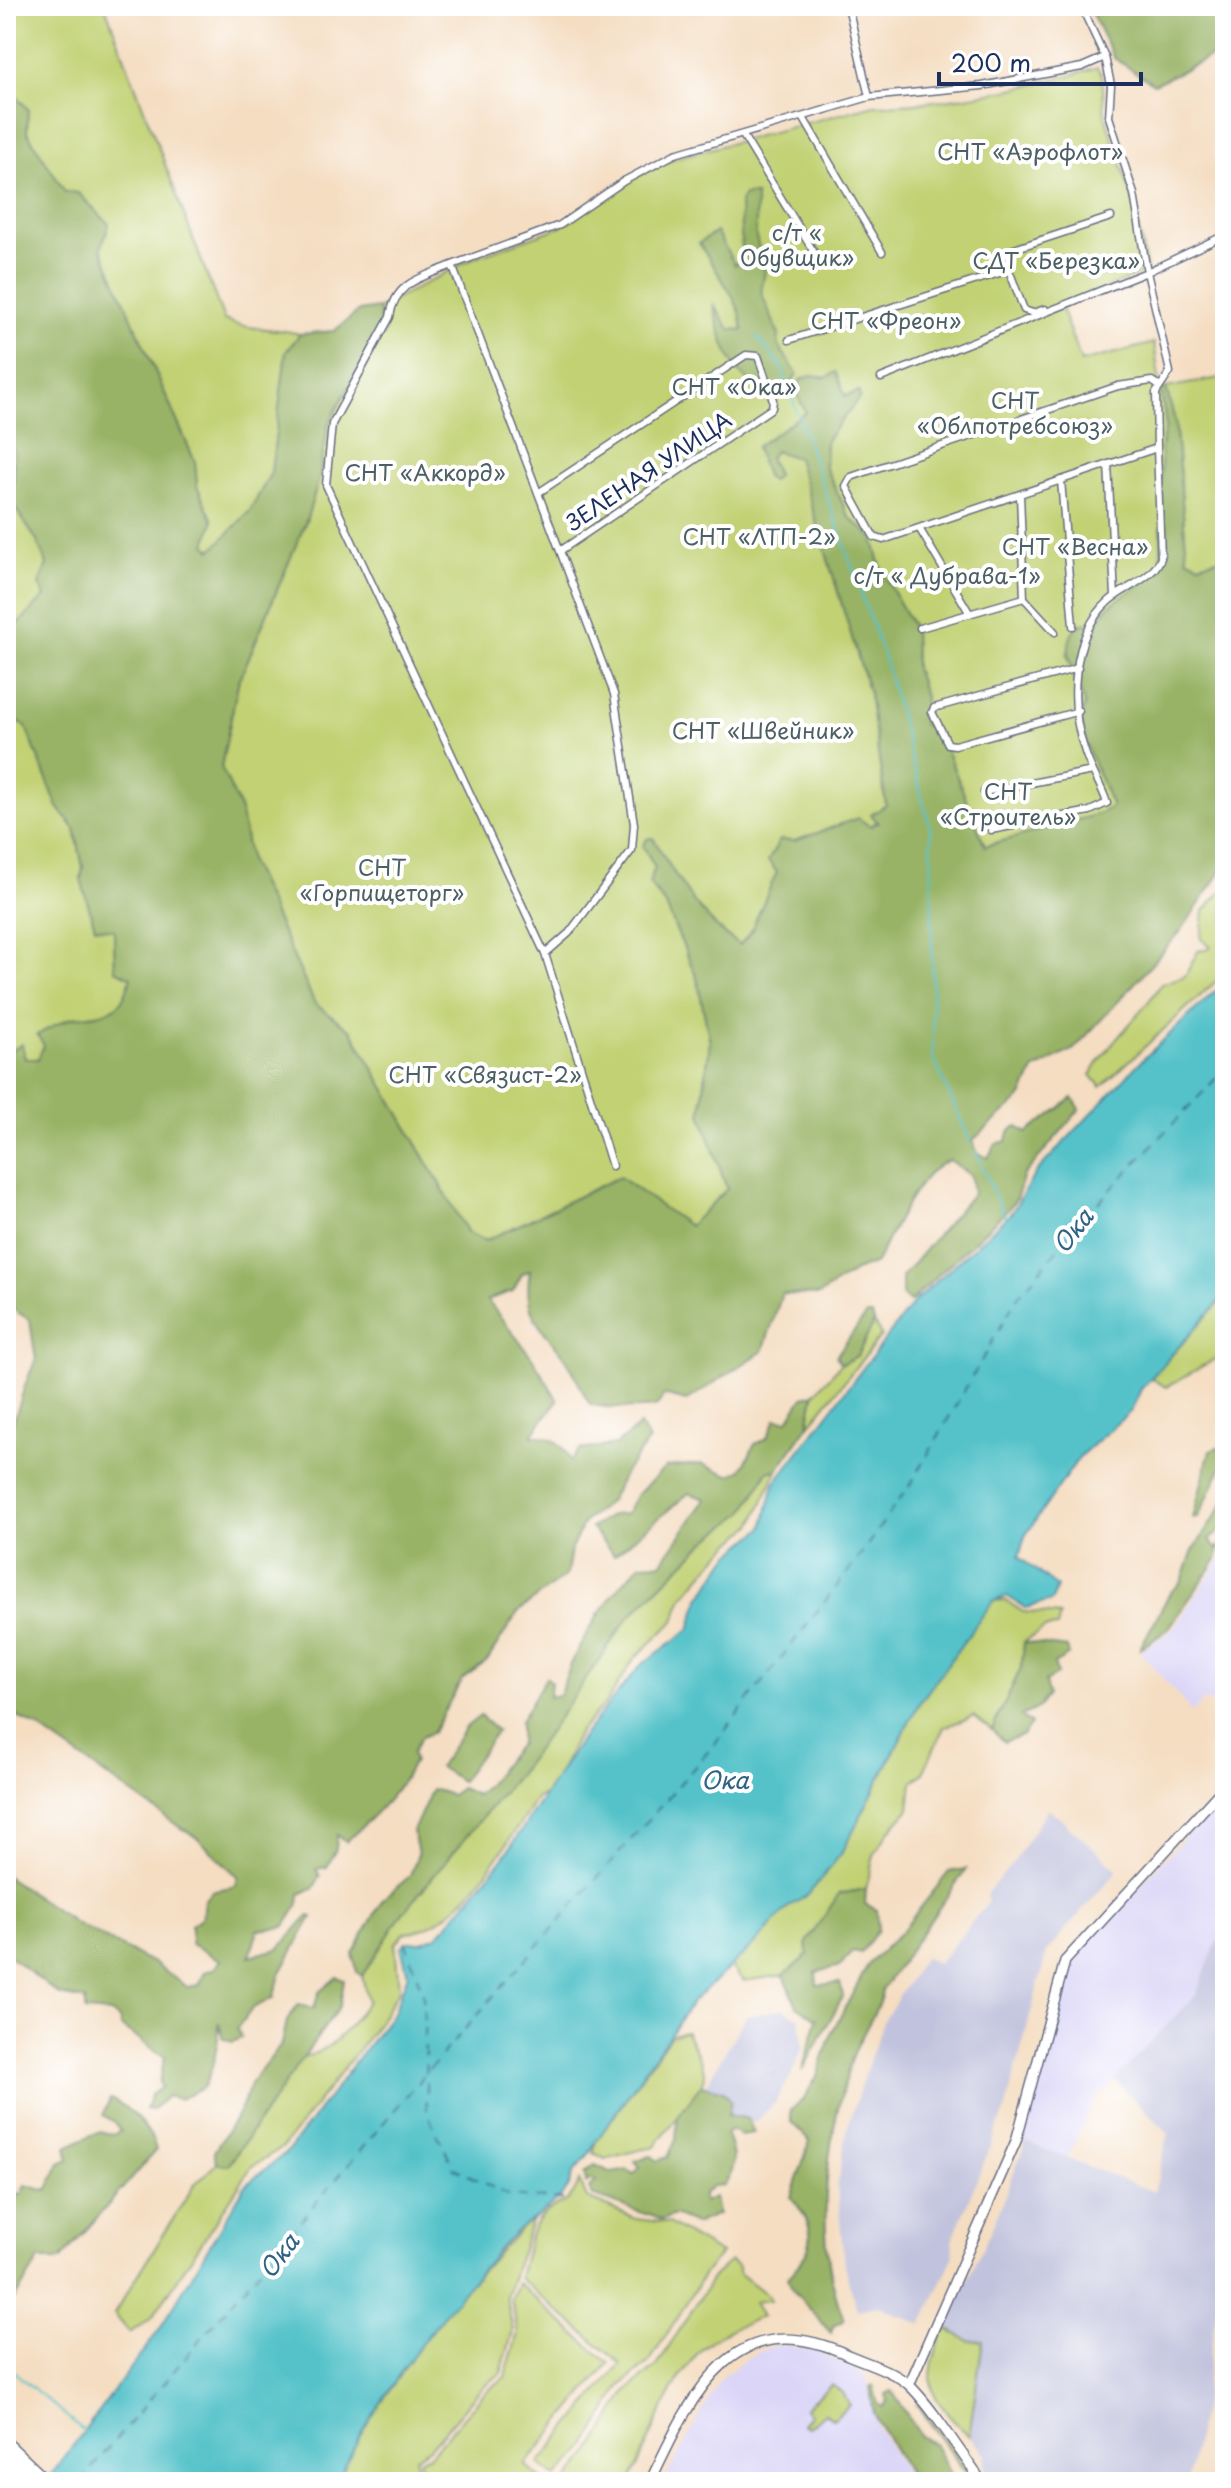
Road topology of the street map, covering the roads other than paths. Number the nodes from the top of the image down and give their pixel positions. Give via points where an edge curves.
1 (848, 6) edge
2 (1081, 6) edge
3 (1105, 57) junction
4 (869, 97) junction
5 (804, 119) junction
6 (744, 137) junction
7 (1111, 217) dead end
8 (1225, 235) edge
9 (882, 252) dead end
10 (818, 259) dead end
11 (452, 265) junction
12 (1009, 270) junction
13 (1147, 272) junction
14 (1060, 307) junction
15 (789, 340) dead end
16 (881, 378) dead end
17 (1159, 386) junction
18 (1157, 448) junction
19 (1108, 464) junction
20 (1061, 480) junction
21 (538, 493) junction
22 (1020, 494) junction
23 (919, 528) junction
24 (560, 551) junction
25 (1115, 596) junction
26 (1024, 598) junction
27 (970, 614) junction
28 (1073, 626) dead end
29 (920, 628) dead end
30 (1055, 632) dead end
31 (1078, 668) junction
32 (1079, 711) junction
33 (1093, 771) junction
34 (984, 792) dead end
35 (991, 830) dead end
36 (545, 954) junction
37 (612, 1166) dead end
38 (1225, 1786) edge
39 (909, 2385) junction
40 (6, 2443) edge
41 (6, 2458) edge
42 (32, 2482) edge
43 (47, 2482) edge
44 (650, 2482) edge
45 (982, 2482) edge

1 - 4 street
2 - 3 street
3 - 4 street via 1082,67 982,86
3 - 13 street via 1111,85 1109,117 1134,194
4 - 5 street
5 - 6 street
5 - 9 street
6 - 10 street
6 - 11 street via 658,161 560,225
7 - 12 street via 1008,251
8 - 13 street
11 - 21 street
11 - 36 street via 406,285 392,299 390,317 332,424 326,485
12 - 14 street via 1026,312
12 - 15 street
13 - 14 street
13 - 17 street via 1170,372
14 - 16 street
17 - 18 street
17 - 23 street via 1152,381 1118,386 851,477 846,486 857,512 878,540
18 - 19 street
18 - 25 street via 1161,558 1152,573
19 - 20 street
19 - 25 street
20 - 22 street
20 - 28 street
21 - 24 street
21 - 24 street, ЗЕЛЕНАЯ УЛИЦА via 746,355 758,356 773,400 768,411
22 - 23 street
22 - 26 street
23 - 27 street
24 - 36 street via 614,694 634,824 632,850 569,933
25 - 31 street via 1101,610 1080,650
26 - 27 street
26 - 30 street
27 - 29 street
31 - 32 street
31 - 32 street via 932,712 948,744 955,745
32 - 33 street
33 - 34 street
33 - 35 street via 1107,803 1103,806
36 - 37 street
38 - 39 main road via 1065,1961 1016,2141
39 - 44 main road via 824,2344 784,2337 760,2341 733,2354 706,2379
39 - 45 main road
40 - 43 highway
41 - 42 highway

